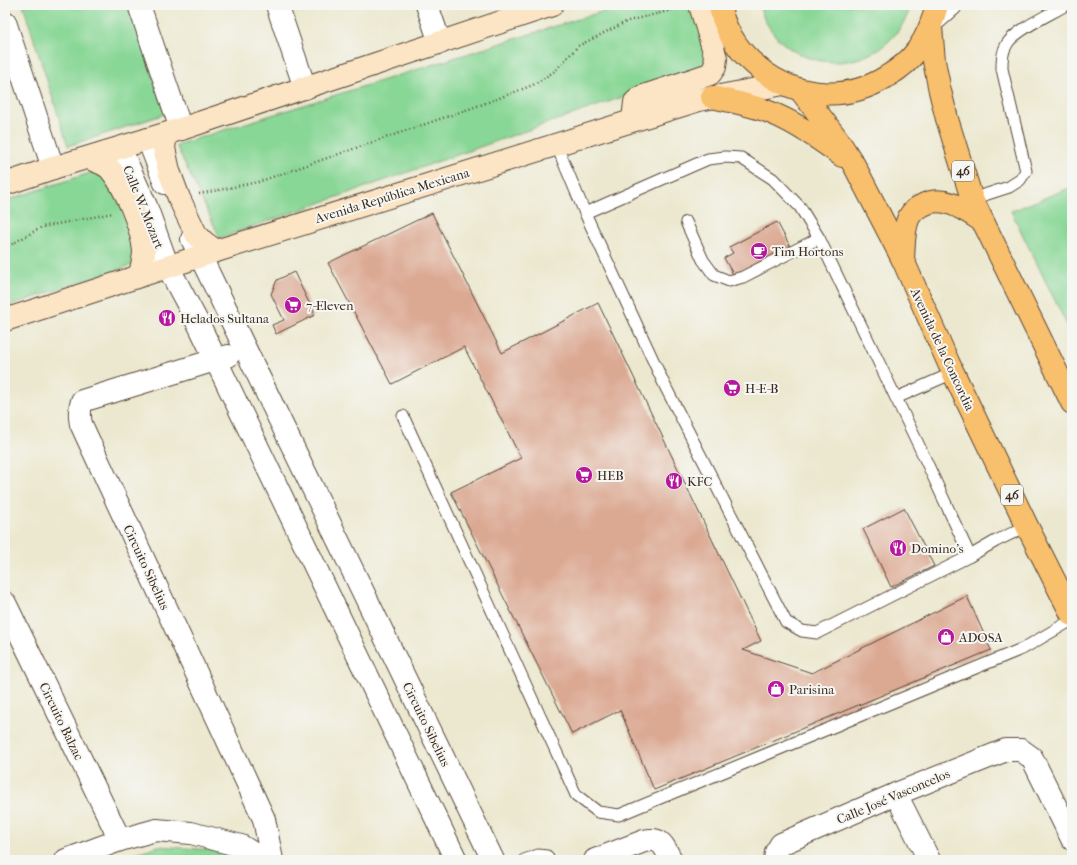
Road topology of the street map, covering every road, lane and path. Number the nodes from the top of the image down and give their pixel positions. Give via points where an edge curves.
1 (139, 5) edge
2 (277, 5) edge
3 (427, 5) edge
4 (552, 5) edge
5 (951, 5) edge
6 (1066, 5) edge
7 (707, 6) edge
8 (934, 18) edge
9 (5, 22) edge
10 (440, 43) junction
11 (792, 87) junction
12 (305, 88) junction
13 (712, 97) junction
14 (633, 120) junction
15 (165, 134) junction
16 (556, 144) junction
17 (120, 148) junction
18 (88, 158) junction
19 (854, 165) junction
20 (53, 168) junction
21 (5, 184) edge
22 (179, 198) junction
23 (972, 199) junction
24 (132, 209) junction
25 (585, 214) junction
26 (982, 221) junction
27 (686, 222) dead end
28 (820, 238) junction
29 (5, 248) edge
30 (208, 253) junction
31 (903, 260) junction
32 (168, 267) junction
33 (140, 275) junction
34 (5, 320) edge
35 (245, 351) junction
36 (215, 360) junction
37 (953, 373) junction
38 (896, 398) junction
39 (1072, 403) edge
40 (403, 416) dead end
41 (1027, 526) junction
42 (970, 556) junction
43 (5, 603) edge
44 (1072, 615) edge
45 (1072, 620) edge
46 (896, 794) junction
47 (1072, 839) edge
48 (120, 840) junction
49 (778, 852) edge
50 (66, 860) edge
51 (264, 860) edge
52 (272, 860) edge
53 (456, 860) edge
54 (493, 860) edge
55 (524, 860) edge
56 (550, 860) edge
57 (595, 860) edge
58 (671, 860) edge
59 (929, 860) edge

1 - 15 street
2 - 12 street
3 - 10 street
4 - 10 main road
5 - 8 street
6 - 23 lane via 1013,37 1006,45 1002,56 1002,68 1026,171 1020,180 1009,187
7 - 11 main road, 46 via 743,54 761,71
7 - 14 main road via 716,58 715,67 710,74 640,96 635,102
7 - 22 path via 681,7 628,21 578,46 555,71 533,85 486,103 258,182
8 - 11 main road, 46 via 917,50 899,70 876,84 852,92 833,94
8 - 23 main road, 46 via 934,61 940,91
9 - 20 street
10 - 12 main road
11 - 13 main road, Avenida República Mexicana
11 - 19 main road, Avenida de la Concordia / 46 via 838,140
12 - 15 main road
13 - 14 main road, Avenida República Mexicana
13 - 19 main road via 765,110 822,141
14 - 16 main road, Avenida República Mexicana
15 - 17 main road
15 - 22 main road via 164,148
15 - 30 street via 172,200
16 - 25 lane
16 - 30 main road, Avenida República Mexicana
17 - 18 main road
17 - 32 street, Calle W. Mozart via 146,206
18 - 20 main road
18 - 24 main road via 109,168 117,178
19 - 31 main road, Avenida de la Concordia / 46
20 - 21 main road
22 - 30 main road
23 - 26 main road, 46
24 - 29 path via 42,227
24 - 33 main road via 144,252
25 - 28 lane via 708,159 741,158 773,179 800,207
25 - 42 lane via 665,386 786,622 802,631 817,633
26 - 31 main road via 949,203 928,202 918,207 910,216 905,232
26 - 39 main road, 46
27 - 28 lane via 703,260 714,275 729,281
28 - 38 lane
30 - 32 main road, Avenida República Mexicana
30 - 35 street, Circuito Sibelius
31 - 37 main road, Avenida de la Concordia / 46
32 - 33 main road, Avenida República Mexicana
32 - 36 street
33 - 34 main road, Avenida República Mexicana
35 - 36 street, Circuito Sibelius
35 - 54 street, Circuito Sibelius
36 - 52 street, Circuito Sibelius via 82,401 79,409 80,424 264,819
36 - 53 street
37 - 38 lane
37 - 41 main road, Avenida de la Concordia / 46
38 - 42 lane
40 - 45 lane via 576,795 598,812 619,815 1024,648
41 - 42 lane
41 - 44 main road, Avenida de la Concordia / 46
43 - 48 street, Circuito Balzac
46 - 47 street, Calle José Vasconcelos via 1006,750 1021,750 1032,758
46 - 49 street, Calle José Vasconcelos
46 - 59 street
48 - 50 street
48 - 51 street via 156,830 192,832 241,846
55 - 56 lane via 542,855
57 - 58 street via 652,839 664,845

